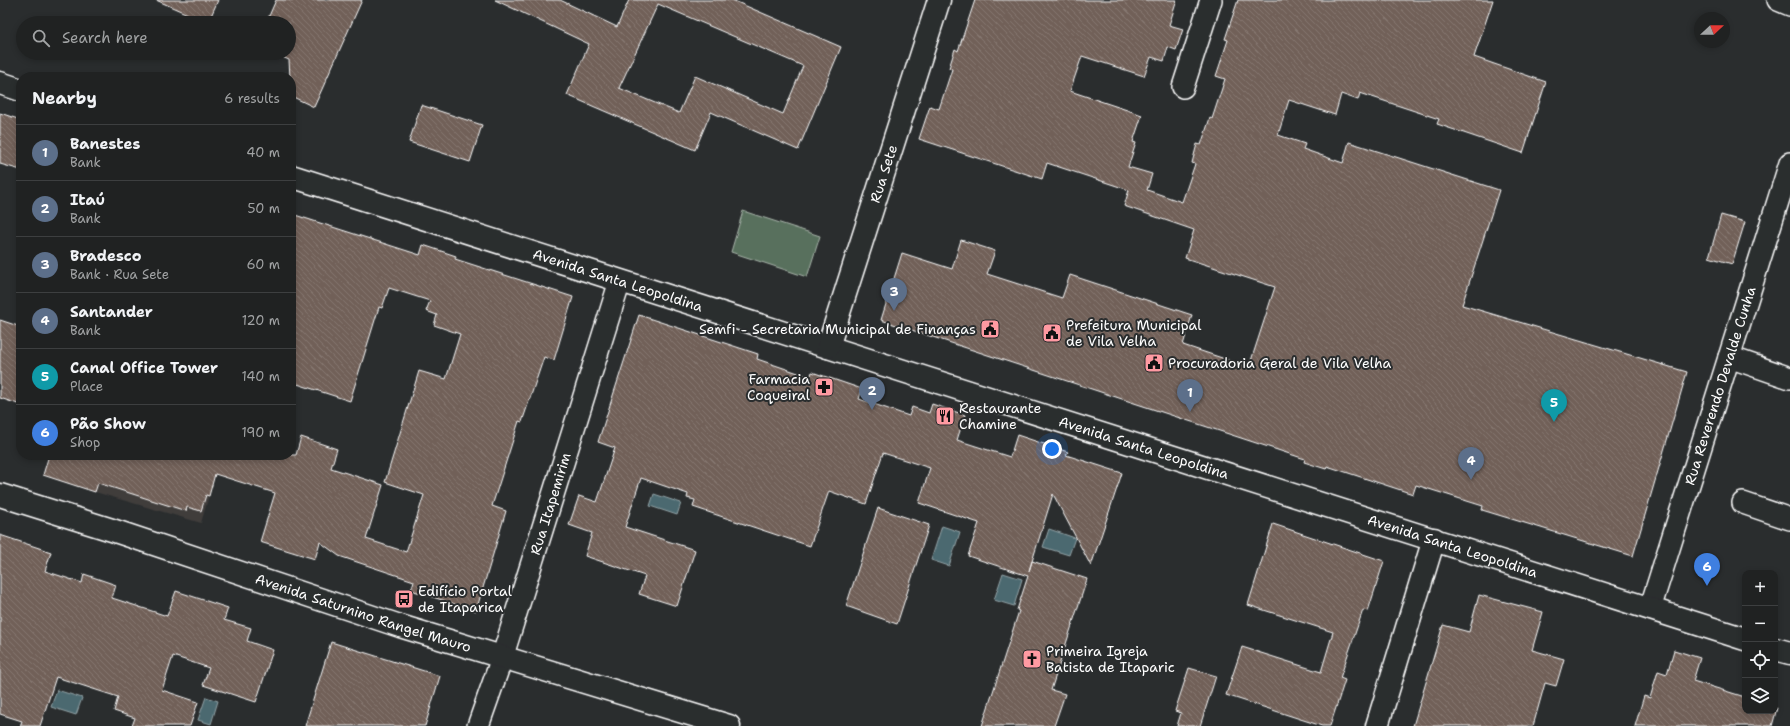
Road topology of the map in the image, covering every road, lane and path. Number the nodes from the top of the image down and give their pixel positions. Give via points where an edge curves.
1 (938, 0) edge
2 (1211, 0) edge
3 (1778, 0) edge
4 (1790, 5) edge
5 (0, 83) edge
6 (1183, 87) dead end
7 (16, 88) edge
8 (1790, 163) edge
9 (296, 178) edge
10 (620, 280) junction
11 (828, 347) junction
12 (1729, 358) junction
13 (1790, 378) edge
14 (0, 495) edge
15 (1743, 503) dead end
16 (1790, 520) edge
17 (1434, 539) junction
18 (1650, 609) junction
19 (1742, 638) edge
20 (1778, 650) edge
21 (1790, 654) edge
22 (502, 658) junction
23 (478, 726) edge
24 (729, 726) edge
25 (1377, 726) edge

1 - 11 street, Rua Sete
2 - 6 street
3 - 4 street
5 - 7 street
8 - 12 street, Rua Reverendo Devalde Cunha
9 - 10 street, Avenida Santa Leopoldina
10 - 11 street, Avenida Santa Leopoldina
10 - 22 street, Rua Itapemirim
11 - 17 street, Avenida Santa Leopoldina
12 - 13 street
12 - 18 street, Rua Reverendo Devalde Cunha
14 - 22 street, Avenida Saturnino Rangel Mauro
15 - 16 street
17 - 18 street, Avenida Santa Leopoldina
17 - 25 street
18 - 19 street, Avenida Santa Leopoldina
20 - 21 street
22 - 23 street, Rua Itapemirim
22 - 24 street, Avenida Saturnino Rangel Mauro

